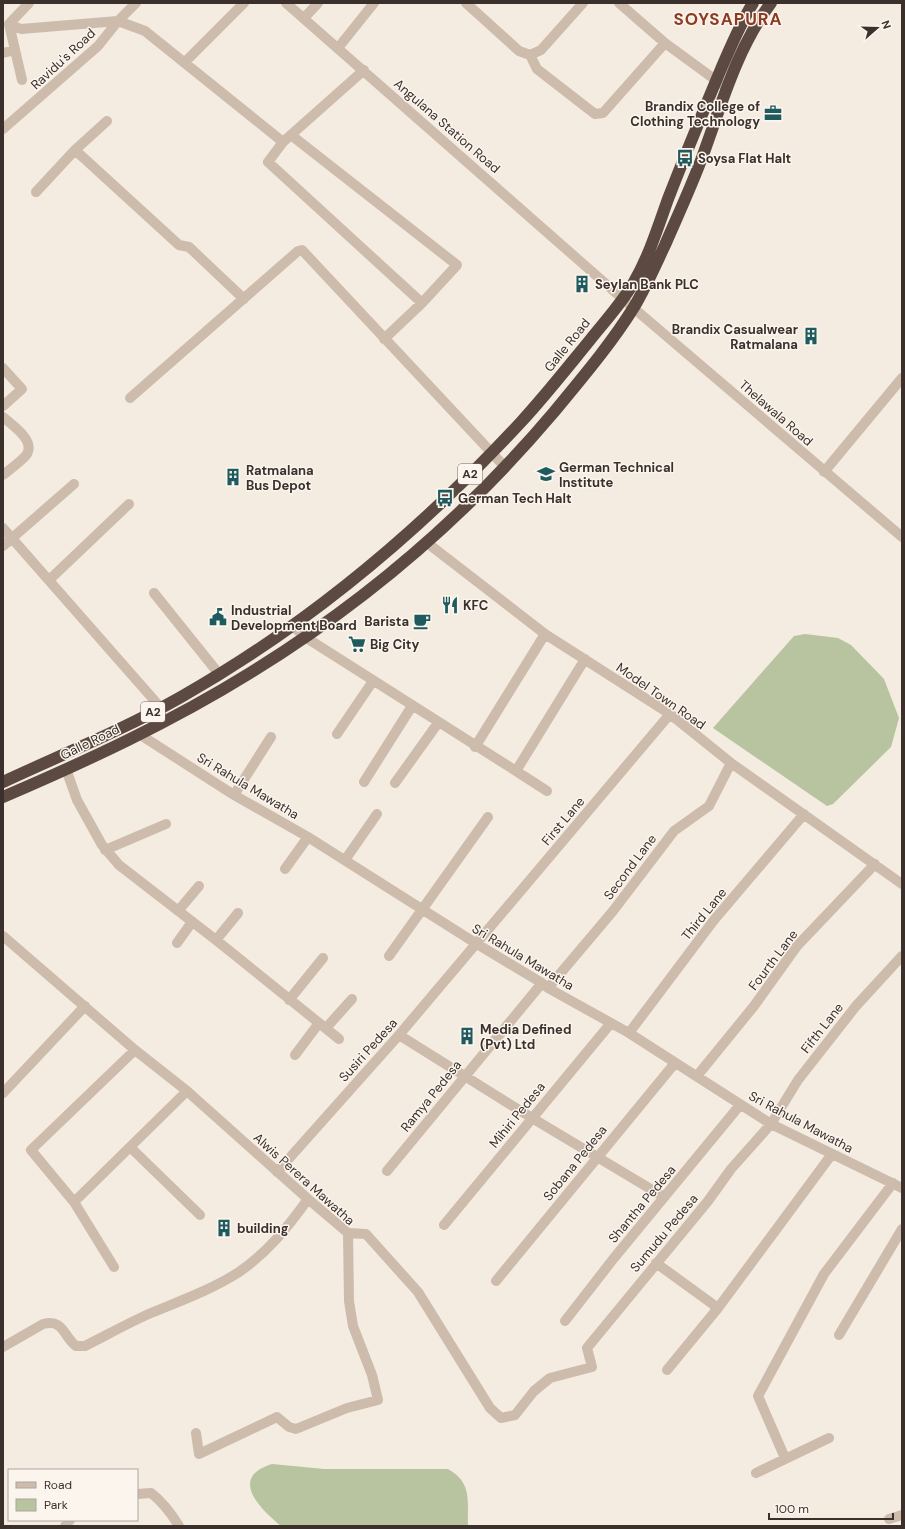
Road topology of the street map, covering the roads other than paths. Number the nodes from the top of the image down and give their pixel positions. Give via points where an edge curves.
1 (29, 3) edge
2 (136, 3) edge
3 (244, 3) edge
4 (286, 3) edge
5 (318, 3) edge
6 (374, 3) edge
7 (466, 3) edge
8 (583, 3) edge
9 (619, 3) edge
10 (753, 3) edge
11 (771, 3) edge
12 (304, 18) junction
13 (118, 21) junction
14 (9, 24) junction
15 (665, 43) junction
16 (338, 48) junction
17 (15, 50) junction
18 (3, 53) edge
19 (530, 55) junction
20 (185, 62) junction
21 (364, 70) junction
22 (22, 80) dead end
23 (721, 84) junction
24 (107, 121) dead end
25 (3, 129) edge
26 (291, 135) junction
27 (283, 142) junction
28 (75, 150) junction
29 (36, 192) dead end
30 (244, 299) junction
31 (623, 299) junction
32 (422, 303) junction
33 (634, 308) junction
34 (384, 339) junction
35 (3, 368) edge
36 (902, 378) edge
37 (130, 398) dead end
38 (3, 406) edge
39 (3, 417) edge
40 (492, 452) junction
41 (505, 467) junction
42 (824, 472) junction
43 (3, 475) edge
44 (74, 484) dead end
45 (129, 504) dead end
46 (3, 528) edge
47 (12, 537) junction
48 (902, 537) edge
49 (426, 542) junction
50 (3, 546) edge
51 (49, 580) junction
52 (154, 593) dead end
53 (293, 626) junction
54 (545, 634) junction
55 (305, 638) junction
56 (585, 659) junction
57 (219, 674) junction
58 (373, 681) junction
59 (412, 706) junction
60 (161, 708) junction
61 (670, 714) junction
62 (438, 723) junction
63 (139, 734) junction
64 (337, 734) dead end
65 (271, 737) dead end
66 (475, 746) junction
67 (731, 763) junction
68 (66, 769) junction
69 (516, 771) junction
70 (5, 778) edge
71 (364, 782) dead end
72 (395, 784) dead end
73 (547, 791) dead end
74 (8, 795) edge
75 (234, 795) junction
76 (377, 814) dead end
77 (804, 814) junction
78 (488, 817) dead end
79 (166, 824) dead end
80 (308, 837) junction
81 (105, 850) junction
82 (345, 860) junction
83 (875, 864) junction
84 (285, 869) dead end
85 (902, 884) edge
86 (199, 886) dead end
87 (422, 909) junction
88 (178, 911) junction
89 (238, 913) dead end
90 (192, 922) junction
91 (3, 936) edge
92 (216, 940) junction
93 (177, 943) dead end
94 (477, 944) junction
95 (389, 956) dead end
96 (902, 956) edge
97 (323, 958) dead end
98 (545, 985) junction
99 (352, 999) dead end
100 (289, 1000) junction
101 (85, 1006) junction
102 (611, 1023) junction
103 (322, 1026) junction
104 (629, 1033) junction
105 (400, 1035) junction
106 (339, 1039) dead end
107 (135, 1050) junction
108 (296, 1055) dead end
109 (675, 1063) junction
110 (465, 1076) junction
111 (697, 1076) junction
112 (187, 1091) junction
113 (3, 1093) edge
114 (740, 1105) junction
115 (532, 1118) junction
116 (771, 1124) junction
117 (130, 1147) junction
118 (832, 1154) junction
119 (596, 1157) junction
120 (387, 1171) dead end
121 (277, 1172) junction
122 (897, 1186) edge
123 (664, 1197) junction
124 (308, 1199) junction
125 (74, 1202) junction
126 (200, 1215) dead end
127 (444, 1225) dead end
128 (902, 1229) edge
129 (348, 1233) junction
130 (656, 1263) junction
131 (114, 1267) dead end
132 (496, 1281) dead end
133 (718, 1308) junction
134 (565, 1321) dead end
135 (839, 1335) dead end
136 (3, 1347) edge
137 (668, 1370) dead end
138 (196, 1433) dead end
139 (828, 1438) dead end
140 (785, 1458) junction
141 (756, 1473) dead end
142 (138, 1494) edge
143 (902, 1515) edge
144 (889, 1519) dead end
145 (179, 1526) edge

1 - 14 street
2 - 13 street, Ravidu's Road
3 - 20 street
4 - 12 street, Angulana Station Road
5 - 12 street
6 - 16 street
7 - 19 street via 520,51
8 - 19 street via 541,50
9 - 15 street
10 - 23 highway, Galle Road / A2 via 742,23
11 - 23 highway, Galle Road / A2
12 - 16 street, Angulana Station Road
13 - 14 street via 21,29
13 - 20 street via 145,31
13 - 25 street, Ravidu's Road via 98,46
14 - 17 street
15 - 19 street via 600,114 595,114 537,69
15 - 23 street
16 - 21 street, Angulana Station Road
17 - 18 street
17 - 22 street
20 - 27 street
21 - 26 street
21 - 31 street, Angulana Station Road
23 - 31 highway, Galle Road / A2 via 648,252
23 - 33 highway, Galle Road / A2 via 702,157
24 - 28 street
26 - 27 street
26 - 32 street via 456,263
27 - 32 street via 268,160 269,164
28 - 29 street
28 - 30 street via 179,245 188,247
30 - 34 street via 302,250
30 - 37 street
31 - 33 street
31 - 40 highway, Galle Road / A2 via 543,397
32 - 34 street
33 - 41 highway, Galle Road / A2 via 595,362 530,441
33 - 42 street, Thelawala Road
34 - 40 street
35 - 38 street via 22,389
36 - 42 street
39 - 43 street via 26,438 28,446 27,454
40 - 41 street
40 - 53 highway, Galle Road / A2 via 440,503 354,579
41 - 49 highway, Galle Road / A2 via 460,514
42 - 48 street, Thelawala Road
44 - 47 street
45 - 51 street
46 - 47 street
47 - 50 street
47 - 51 street
49 - 54 street, Model Town Road
49 - 55 highway, Galle Road / A2 via 345,610
51 - 60 street
52 - 57 street
53 - 55 street
53 - 57 highway, A2
54 - 56 street, Model Town Road
54 - 66 street
55 - 58 street
55 - 63 highway, Galle Road / A2 via 250,674
56 - 61 street, Model Town Road
56 - 69 street
57 - 60 highway, A2
58 - 59 street
58 - 64 street
59 - 62 street
59 - 71 street
60 - 70 highway, A2 via 95,741
61 - 67 street, Model Town Road
61 - 94 street, First Lane
62 - 66 street
62 - 72 street
63 - 68 highway, Galle Road / A2
63 - 75 street, Sri Rahula Mawatha
65 - 75 street
66 - 69 street
67 - 77 street, Model Town Road
67 - 98 street, Second Lane via 709,806 674,831 613,912
68 - 74 highway, Galle Road / A2
68 - 81 street via 77,800
69 - 73 street
70 - 74 street
75 - 80 street, Sri Rahula Mawatha
76 - 82 street
77 - 83 street, Model Town Road
77 - 104 street, Third Lane via 714,920
78 - 87 street
79 - 81 street
80 - 82 street, Sri Rahula Mawatha
80 - 84 street
81 - 88 street via 119,865
82 - 87 street, Sri Rahula Mawatha
83 - 85 street, Model Town Road
83 - 111 street, Fourth Lane via 797,946 754,1006
86 - 88 street
87 - 94 street, Sri Rahula Mawatha
87 - 95 street
88 - 90 street
89 - 92 street
90 - 92 street
90 - 93 street
91 - 101 street, Alwis Perera Mawatha
92 - 100 street
94 - 98 street, Sri Rahula Mawatha
94 - 105 street, Susiri Pedesa
96 - 116 street, Fifth Lane via 856,1006 798,1080
97 - 100 street
98 - 102 street, Sri Rahula Mawatha
98 - 110 street, Ramya Pedesa
99 - 103 street
100 - 103 street
101 - 107 street, Alwis Perera Mawatha
101 - 113 street
102 - 104 street, Sri Rahula Mawatha
102 - 115 street, Mihiri Pedesa
103 - 106 street
103 - 108 street
104 - 109 street, Sri Rahula Mawatha
105 - 110 street
105 - 121 street, Susiri Pedesa
107 - 112 street, Alwis Perera Mawatha
107 - 125 street via 31,1150
109 - 111 street, Sri Rahula Mawatha
109 - 119 street, Sobana Pedesa
110 - 115 street
110 - 120 street, Ramya Pedesa
111 - 114 street, Sri Rahula Mawatha
112 - 117 street
112 - 121 street, Alwis Perera Mawatha
114 - 116 street, Sri Rahula Mawatha
114 - 123 street, Shantha Pedesa
115 - 119 street
115 - 127 street, Mihiri Pedesa
116 - 118 street, Sri Rahula Mawatha
116 - 130 street, Sumudu Pedesa via 731,1169
117 - 125 street
117 - 126 street
118 - 122 street, Sri Rahula Mawatha
118 - 133 street
119 - 123 street
119 - 132 street, Sobana Pedesa
121 - 124 street, Alwis Perera Mawatha
122 - 140 street via 824,1274 758,1396
123 - 134 street, Shantha Pedesa
124 - 129 street, Alwis Perera Mawatha
124 - 136 street via 277,1239 255,1259 234,1274 192,1296 85,1346 76,1346 65,1331 49,1322
125 - 131 street
128 - 135 street
129 - 130 street, Sumudu Pedesa via 366,1234 418,1292 490,1408 502,1418 515,1415 534,1390 550,1378 592,1367 586,1348
129 - 138 street, Alwis Perera Mawatha via 349,1301 353,1326 372,1375 378,1400 347,1408 296,1429 277,1417 199,1454
130 - 133 street
133 - 137 street
139 - 140 street
140 - 141 street
142 - 145 street via 151,1492 168,1509
143 - 144 street

